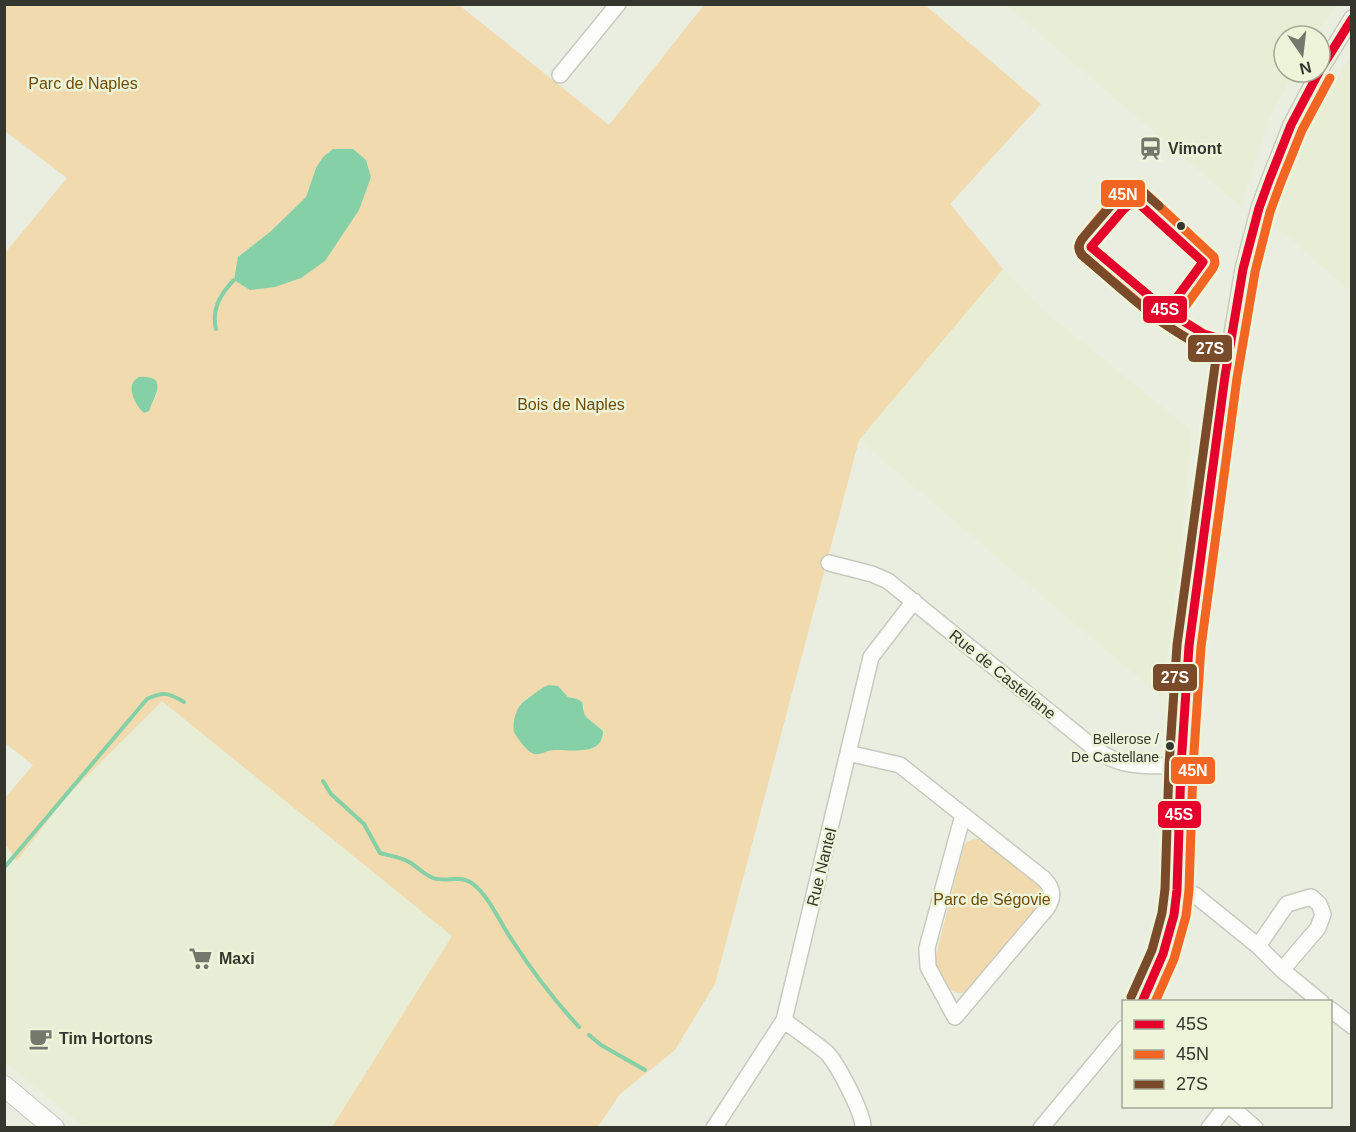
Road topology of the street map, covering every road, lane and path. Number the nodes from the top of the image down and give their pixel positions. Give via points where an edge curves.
1 (618, 4) edge
2 (1352, 18) edge
3 (1332, 50) edge
4 (560, 75) dead end
5 (1312, 84) edge
6 (829, 563) dead end
7 (914, 601) junction
8 (848, 753) junction
9 (1181, 766) junction
10 (963, 815) junction
11 (1177, 890) junction
12 (1258, 946) junction
13 (1282, 970) junction
14 (1143, 1000) edge
15 (1319, 1000) edge
16 (1332, 1011) edge
17 (784, 1020) junction
18 (1352, 1026) edge
19 (1122, 1030) edge
20 (4, 1086) edge
21 (1227, 1108) edge
22 (1229, 1108) edge
23 (54, 1128) edge
24 (714, 1128) edge
25 (863, 1128) edge
26 (1041, 1128) edge
27 (1209, 1128) edge
28 (1256, 1128) edge

1 - 4 street
2 - 3 street
5 - 9 street via 1270,178 1243,269 1196,591
6 - 7 street, Rue de Castellane via 883,578
7 - 8 street, Rue Nantel via 871,657
7 - 9 street, Rue de Castellane via 1103,755 1132,765
8 - 10 street via 900,765
8 - 17 street, Rue Nantel
9 - 11 street
10 - 10 street via 1044,879 1052,898 955,1017 928,967 927,948
11 - 12 street via 1195,895
11 - 14 street via 1167,944
12 - 13 street
12 - 13 street via 1287,904 1311,897 1319,904 1323,914 1318,927
13 - 15 street
16 - 18 street
17 - 24 street, Rue Nantel
17 - 25 street via 828,1053 864,1121
19 - 26 street
20 - 23 main road
21 - 27 street
22 - 28 street

